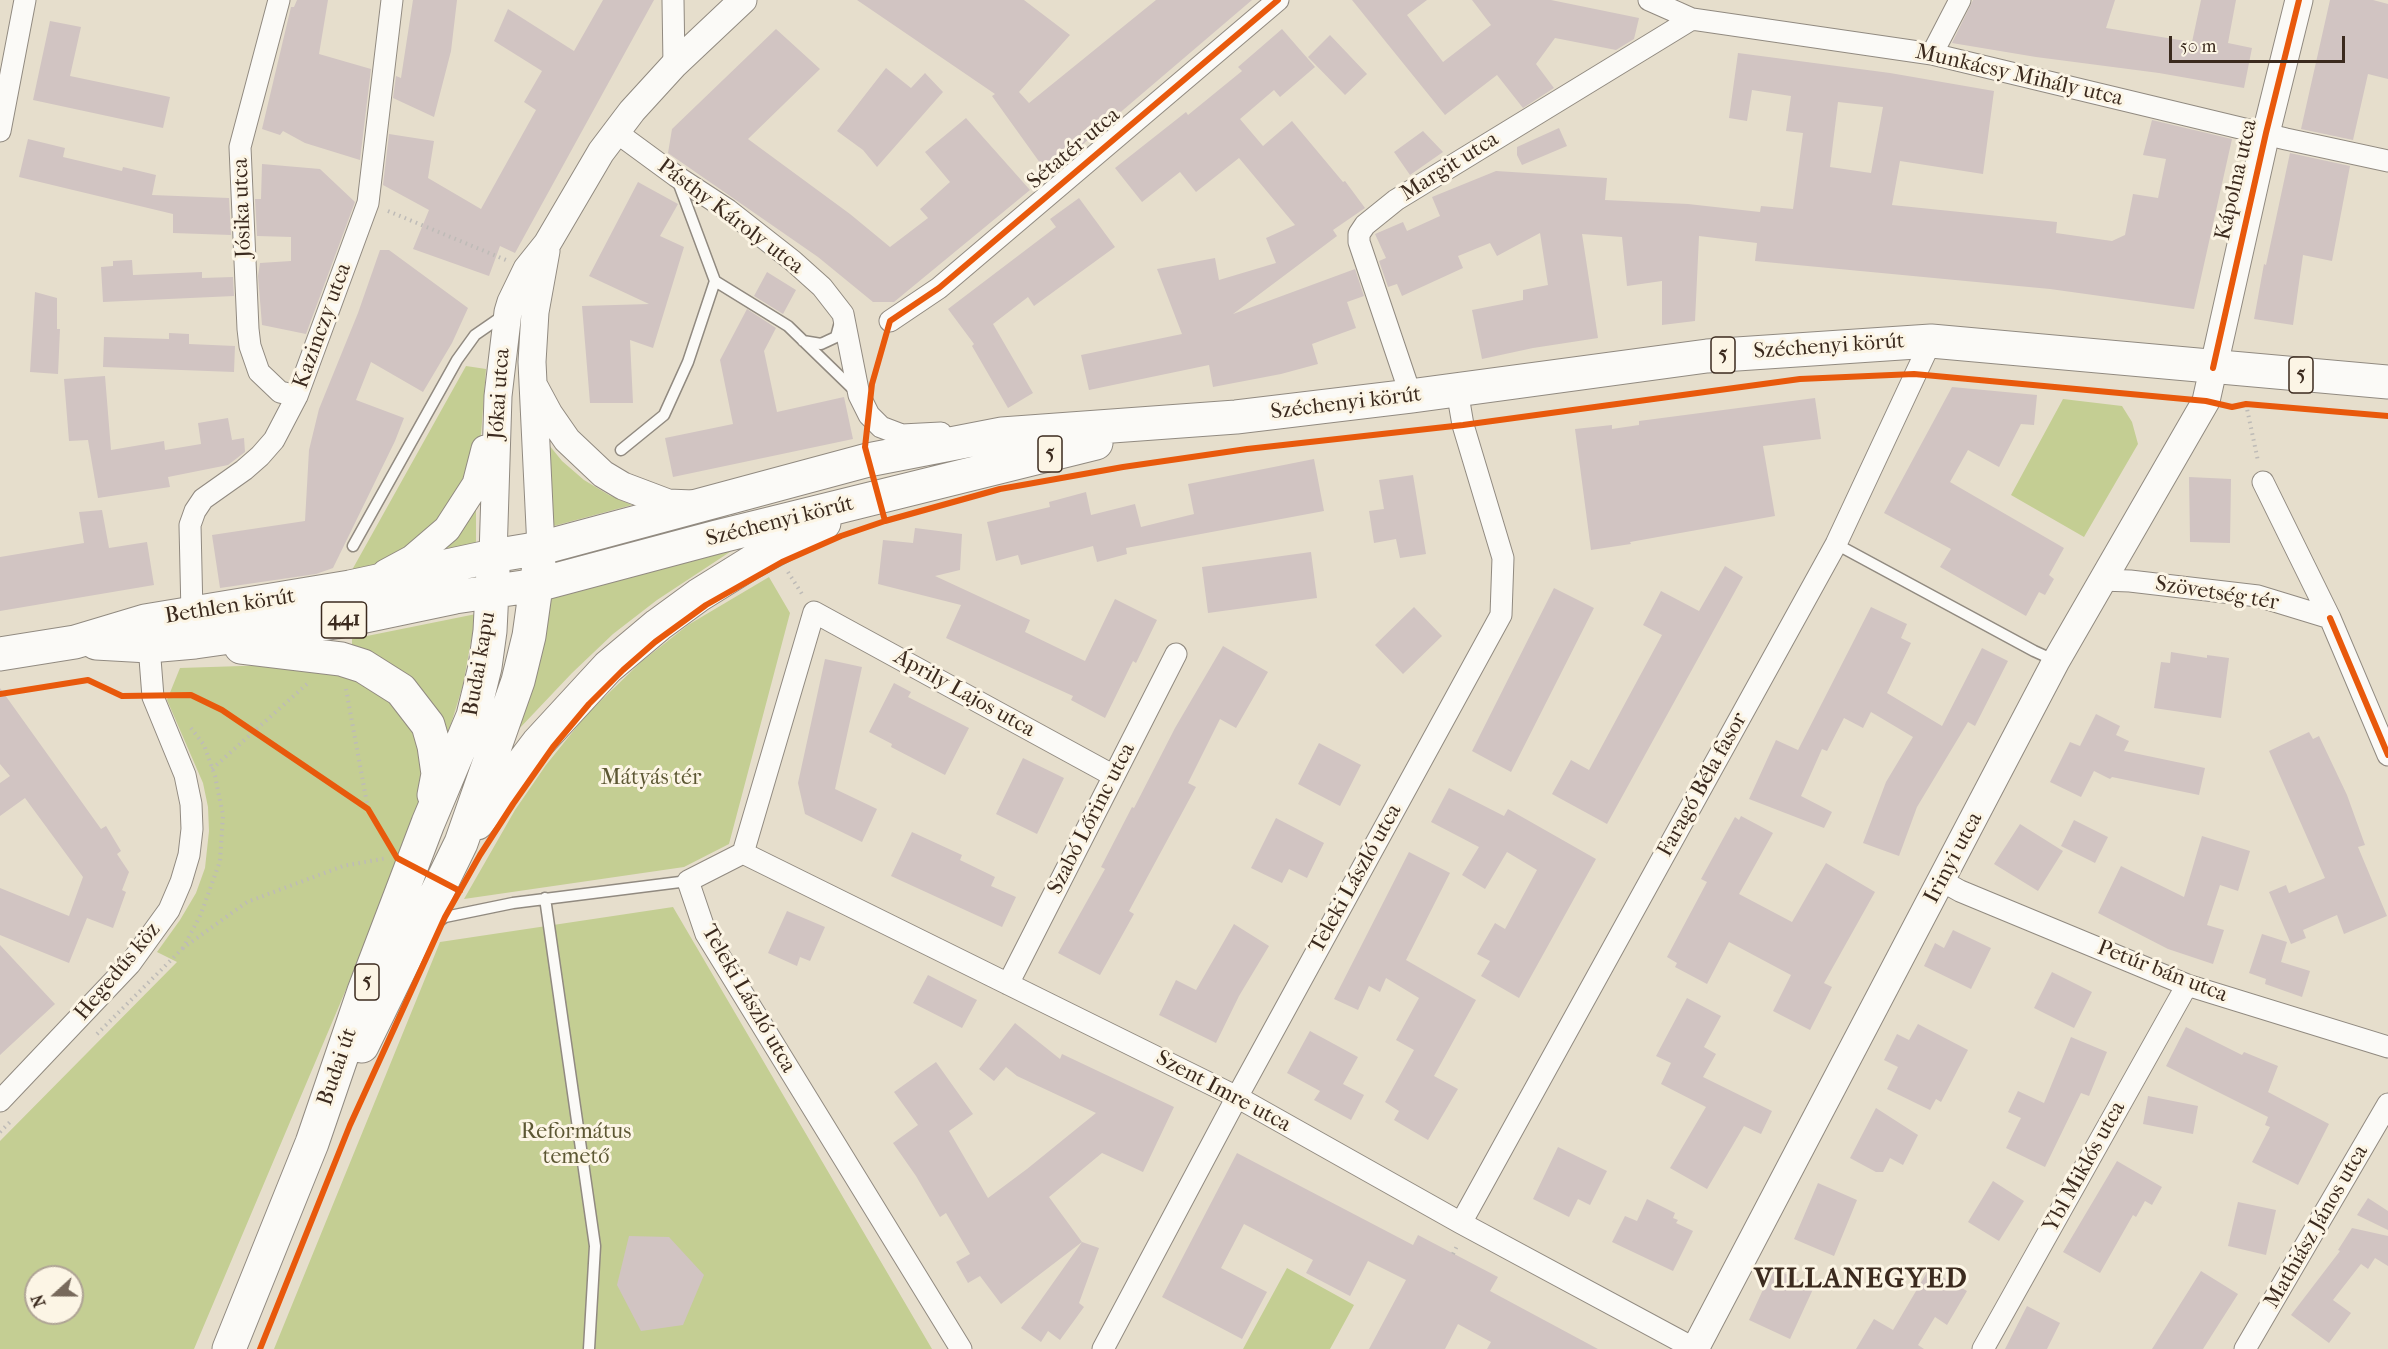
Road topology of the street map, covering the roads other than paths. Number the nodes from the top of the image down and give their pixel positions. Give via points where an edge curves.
1 (25, 0) edge
2 (279, 0) edge
3 (392, 0) edge
4 (673, 0) edge
5 (743, 0) edge
6 (1278, 0) edge
7 (1649, 0) edge
8 (1960, 0) edge
9 (2299, 0) edge
10 (1692, 19) junction
11 (1932, 54) junction
12 (674, 65) junction
13 (0, 131) edge
14 (616, 132) junction
15 (2266, 133) junction
16 (2388, 161) edge
17 (676, 176) junction
18 (547, 244) junction
19 (715, 281) junction
20 (508, 312) junction
21 (843, 314) junction
22 (890, 321) dead end
23 (1931, 340) junction
24 (803, 341) junction
25 (2213, 368) junction
26 (532, 381) junction
27 (2388, 382) edge
28 (1456, 390) junction
29 (859, 395) junction
30 (297, 396) junction
31 (498, 396) junction
32 (1411, 396) junction
33 (1236, 417) junction
34 (1002, 434) junction
35 (621, 450) dead end
36 (2263, 482) road end
37 (866, 501) junction
38 (715, 502) junction
39 (1836, 544) junction
40 (353, 546) dead end
41 (541, 548) junction
42 (493, 556) junction
43 (2102, 580) junction
44 (537, 585) junction
45 (350, 587) junction
46 (492, 592) junction
47 (2330, 618) junction
48 (194, 628) junction
49 (75, 642) junction
50 (149, 646) junction
51 (0, 654) edge
52 (1176, 654) dead end
53 (2056, 661) junction
54 (2388, 755) edge
55 (1114, 776) junction
56 (428, 823) junction
57 (461, 843) junction
58 (743, 853) junction
59 (688, 881) junction
60 (1942, 881) junction
61 (545, 898) junction
62 (412, 941) junction
63 (1008, 984) junction
64 (2187, 985) junction
65 (2388, 1047) edge
66 (1237, 1097) junction
67 (0, 1101) edge
68 (2388, 1104) edge
69 (312, 1143) junction
70 (1461, 1223) junction
71 (229, 1349) edge
72 (589, 1349) edge
73 (961, 1349) edge
74 (1103, 1349) edge
75 (1695, 1349) edge
76 (1983, 1349) edge
77 (2245, 1349) edge

1 - 13 street
2 - 30 street, Jósika utca via 240,147 247,317 249,346 259,372 280,392
3 - 30 street, Kazinczy utca via 368,203
4 - 12 street
5 - 12 street, Jókai utca
6 - 22 street, Sétatér utca via 939,288
7 - 10 street, Munkácsy Mihály utca
8 - 11 street
9 - 15 street, Kápolna utca
10 - 11 street, Munkácsy Mihály utca
10 - 32 street, Margit utca via 1396,200 1365,225 1359,243
11 - 15 street, Munkácsy Mihály utca
12 - 14 street, Jókai utca
14 - 17 street, Pásthy Károly utca
14 - 18 street, Jókai utca
15 - 16 street, Munkácsy Mihály utca
15 - 25 street, Kápolna utca
17 - 19 lane
17 - 21 street, Pásthy Károly utca via 728,210 793,261 822,287
18 - 20 street, Jókai utca via 527,269
18 - 26 street, Jókai utca via 535,312
19 - 24 lane via 788,326
19 - 35 lane via 688,362 664,415
20 - 31 street, Jókai utca
20 - 40 lane via 475,334
21 - 24 lane via 836,337 821,344
21 - 29 street, Pásthy Károly utca
23 - 25 main road, Széchenyi körút / 5
23 - 28 main road, Széchenyi körút / 5 via 1707,356
23 - 39 street, Faragó Béla fasor
24 - 29 lane
25 - 27 main road, Széchenyi körút / 5
25 - 43 street, Irinyi utca via 2206,401
26 - 38 street via 567,440 603,474 668,503
26 - 41 street, Jókai utca
28 - 32 main road, Széchenyi körút / 5
28 - 66 street, Teleki László utca via 1503,558 1501,615
29 - 34 street, Pásthy Károly utca via 880,427 902,435
30 - 48 street, Kazinczy utca via 268,448 203,499 195,511 190,525
31 - 42 street, Jókai utca
31 - 45 street via 476,484 447,529 392,571
32 - 33 main road, Széchenyi körút / 5
33 - 34 main road, Széchenyi körút / 5
33 - 37 main road, Széchenyi körút / 5 via 1116,438
34 - 38 main road, Széchenyi körút / 5 via 868,460
36 - 47 street
37 - 44 main road, Széchenyi körút / 5
37 - 57 main road, 5 via 699,595 608,667 538,743
38 - 41 main road, Széchenyi körút / 5
39 - 53 lane
39 - 70 street, Faragó Béla fasor
41 - 42 main road, 5
41 - 44 main road, 5
42 - 45 main road, Bethlen körút / 441
42 - 46 main road, 5
43 - 47 street, Szövetség tér via 2258,596
43 - 53 street, Irinyi utca
44 - 46 main road, Budai kapu / 5
44 - 57 main road, 5 via 518,681
45 - 48 main road, Bethlen körút / 441
46 - 48 main road, Bethlen körút / 441 via 336,622
46 - 56 main road, Budai kapu / 5 via 484,667 473,716
47 - 54 street
48 - 49 main road, Bethlen körút / 441 via 145,621
48 - 50 main road, Bethlen körút / 441
48 - 56 main road via 341,658 374,672 401,690 428,725 434,746 438,774
49 - 50 main road, Bethlen körút / 441
49 - 51 main road, Bethlen körút / 441
50 - 67 street, Hegedűs köz via 153,697 185,775 191,804 189,855 181,882 169,909 130,964
52 - 55 street, Szabó Lőrinc utca
53 - 60 street, Irinyi utca
55 - 58 street, Áprily Lajos utca via 814,612
55 - 63 street, Szabó Lőrinc utca
56 - 69 main road, Budai út / 5 via 404,862
57 - 62 main road, Budai út / 5
58 - 59 street
58 - 63 street, Szent Imre utca
59 - 61 lane
59 - 73 street, Teleki László utca via 706,934
60 - 64 street, Petúr bán utca
60 - 75 street, Irinyi utca
61 - 62 lane via 445,917
61 - 72 lane via 595,1246
62 - 69 main road, Budai út / 5
63 - 66 street, Szent Imre utca
64 - 65 street, Petúr bán utca
64 - 76 street, Ybl Miklós utca
66 - 70 street, Szent Imre utca
66 - 74 street, Teleki László utca
68 - 77 street, Mathiász János utca
69 - 71 main road, Budai út / 5
70 - 75 street, Szent Imre utca

